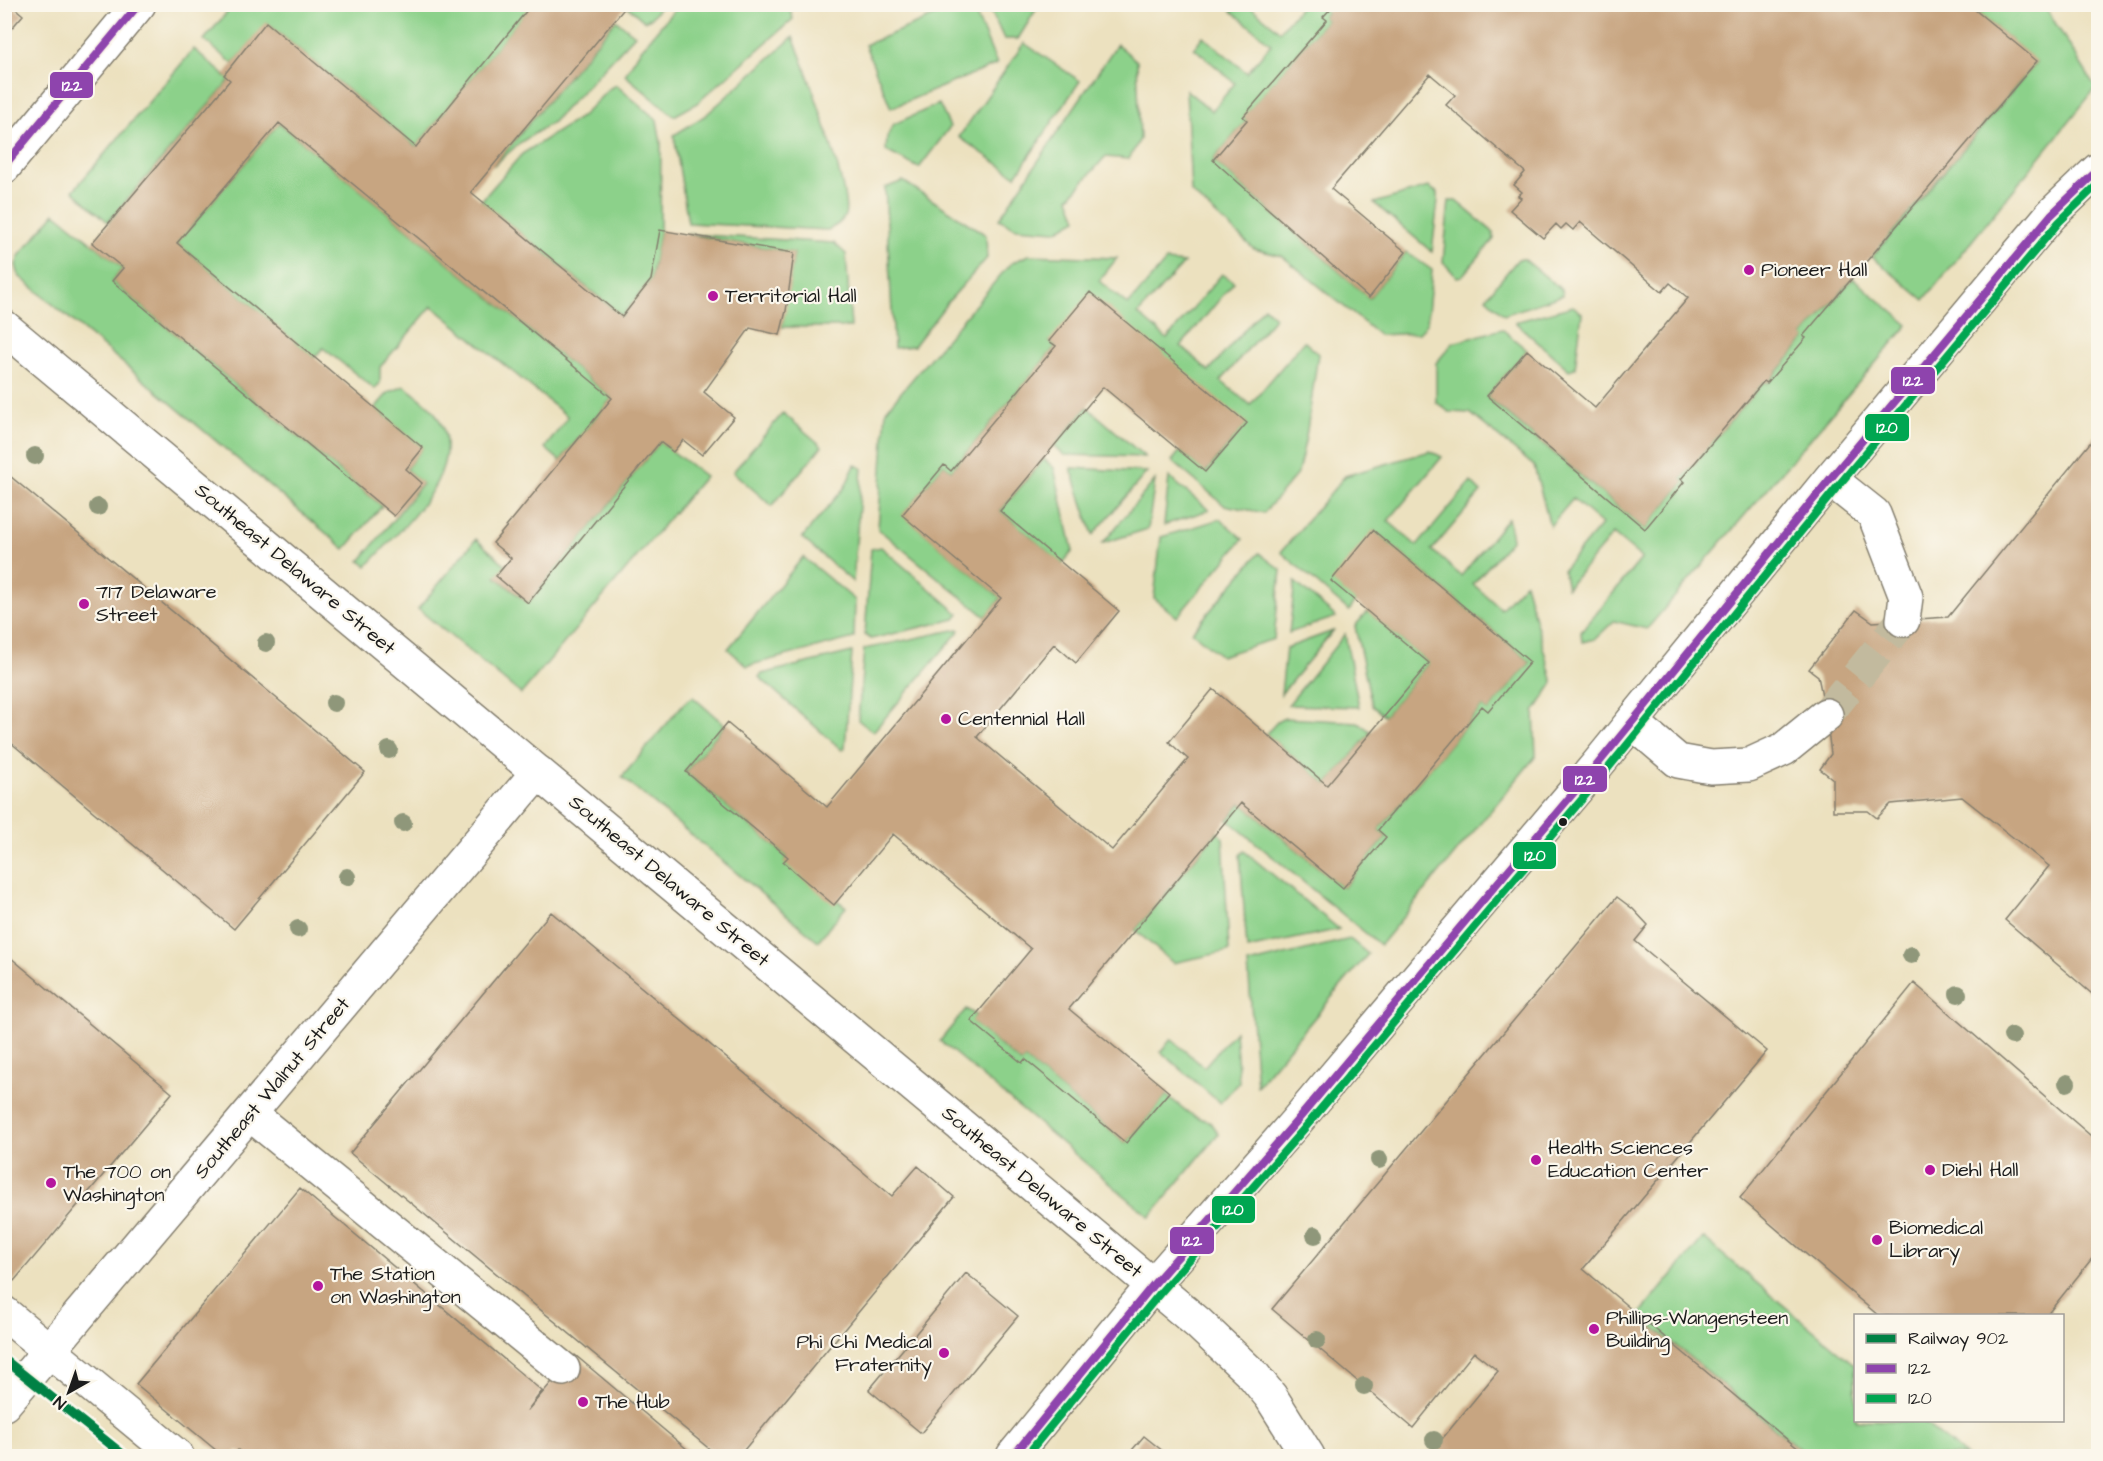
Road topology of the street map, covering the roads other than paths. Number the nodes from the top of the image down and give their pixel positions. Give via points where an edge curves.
1 (139, 4) edge
2 (4, 167) edge
3 (2098, 170) edge
4 (4, 327) edge
5 (1830, 479) junction
6 (1903, 620) tunnel mouth
7 (1826, 715) tunnel mouth
8 (1632, 722) junction
9 (538, 772) junction
10 (250, 1114) junction
11 (1153, 1285) junction
12 (4, 1313) edge
13 (50, 1351) junction
14 (563, 1369) dead end
15 (4, 1404) edge
16 (177, 1456) edge
17 (1013, 1456) edge
18 (1308, 1456) edge

1 - 2 street
3 - 5 street via 2051,215
4 - 9 street, Southeast Delaware Street
5 - 6 street via 1874,514 1906,597
5 - 8 street
7 - 8 street via 1784,749 1749,765 1711,767 1678,761
8 - 11 street via 1288,1132
9 - 10 street, Southeast Walnut Street
9 - 11 street, Southeast Delaware Street
10 - 13 street, Southeast Walnut Street
10 - 14 street
11 - 17 street
11 - 18 street, Southeast Delaware Street via 1254,1376
12 - 13 street
13 - 15 street, Southeast Walnut Street
13 - 16 street

